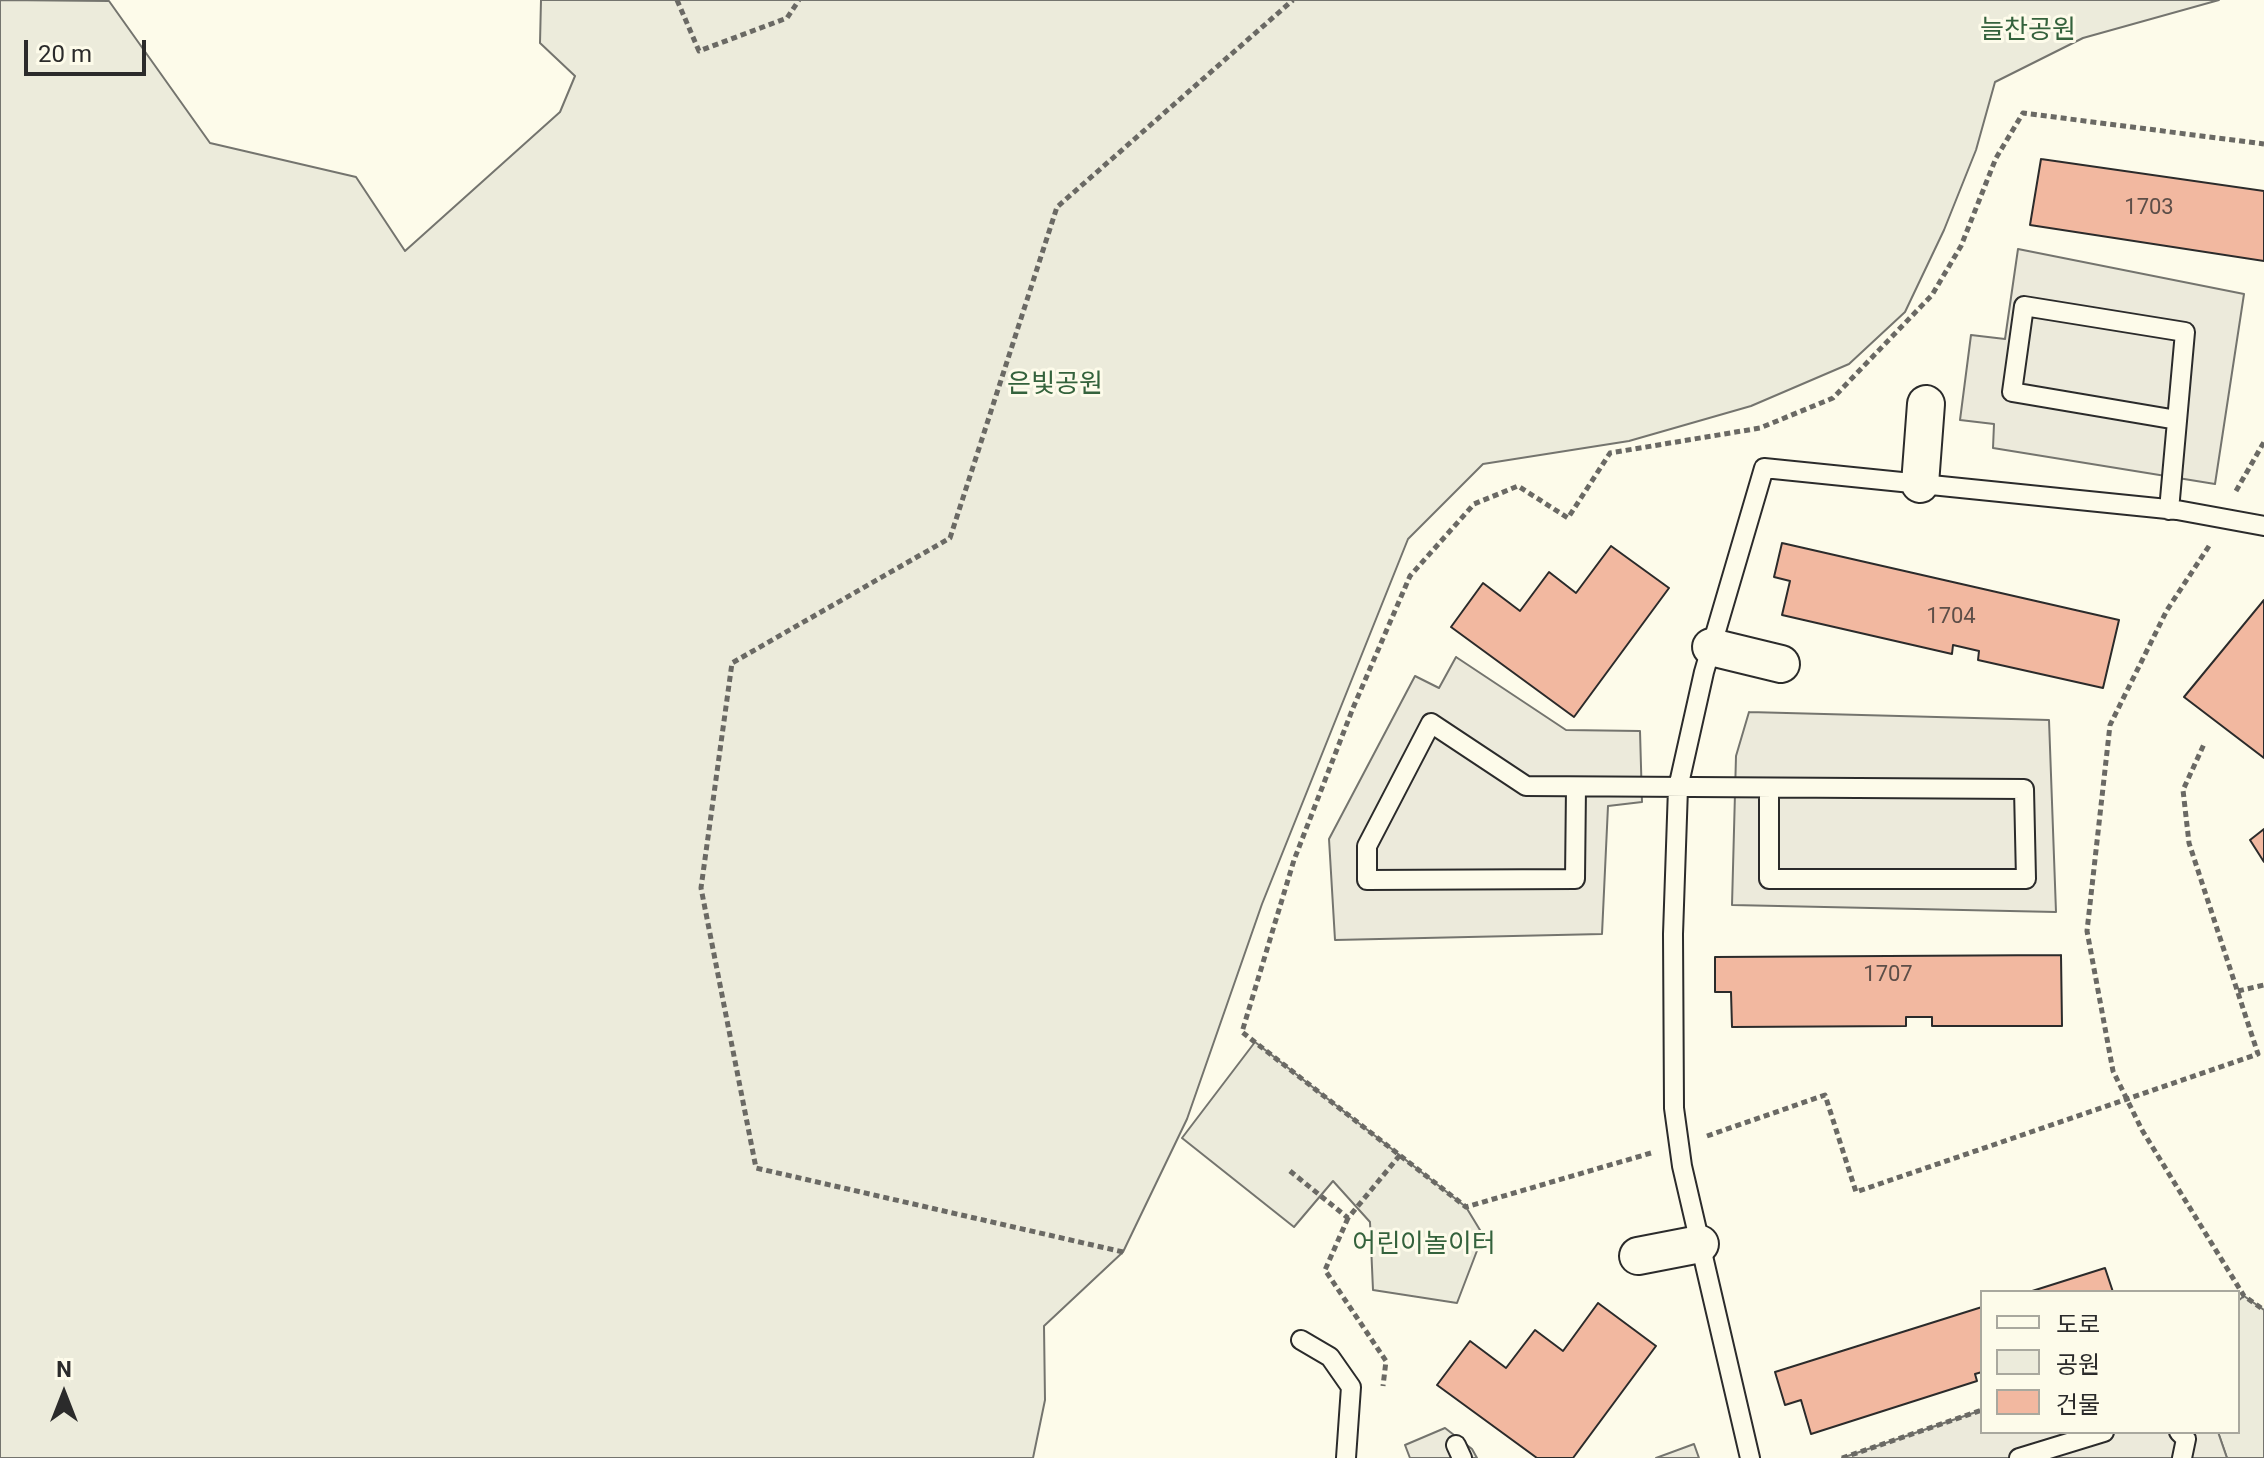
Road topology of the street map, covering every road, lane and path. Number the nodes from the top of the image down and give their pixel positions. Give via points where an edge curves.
1 (677, 0) edge
2 (799, 0) edge
3 (1293, 0) edge
4 (1926, 404) dead end
5 (2177, 420) junction
6 (2264, 442) edge
7 (1920, 484) junction
8 (2169, 510) junction
9 (2221, 519) junction
10 (2264, 526) edge
11 (1711, 647) junction
12 (1781, 664) dead end
13 (2205, 742) dead end
14 (1576, 787) junction
15 (1678, 788) junction
16 (1769, 788) junction
17 (2264, 985) edge
18 (2238, 991) junction
19 (2127, 1100) junction
20 (1400, 1155) dead end
21 (1290, 1171) dead end
22 (1348, 1218) junction
23 (1700, 1244) junction
24 (1123, 1252) dead end
25 (1638, 1256) dead end
26 (2244, 1296) junction
27 (2240, 1299) edge
28 (2264, 1310) edge
29 (1301, 1340) dead end
30 (1383, 1389) dead end
31 (1980, 1411) edge
32 (2097, 1434) edge
33 (2181, 1434) edge
34 (1346, 1458) edge
35 (1750, 1458) edge
36 (1842, 1458) edge
37 (2019, 1458) edge
38 (2182, 1458) edge

1 - 2 path via 699,51 787,18
3 - 24 path via 1057,207 950,538 732,663 703,873 701,888 756,1168
4 - 7 street
5 - 5 lane via 2185,332 2024,306 2012,392
5 - 8 lane
6 - 9 path
7 - 8 lane
7 - 11 lane via 1764,468
8 - 9 lane
9 - 10 lane
9 - 19 path via 2207,551 2167,610 2110,725 2087,931 2113,1071
11 - 12 street
11 - 15 lane
13 - 18 path via 2183,790 2189,843
14 - 14 lane via 1526,786 1431,723 1367,846 1367,880 1575,879
14 - 15 lane
15 - 16 lane
15 - 23 lane via 1674,1108
16 - 16 lane via 2024,789 2026,879 1769,879
17 - 18 path
18 - 19 path via 2258,1054
19 - 26 path
20 - 22 path
21 - 22 path
22 - 30 path via 1325,1270 1386,1361
23 - 25 street
23 - 35 lane
26 - 27 path
26 - 28 path
29 - 34 lane via 1330,1357 1351,1387
31 - 36 path
32 - 37 lane
33 - 38 lane via 2186,1439

